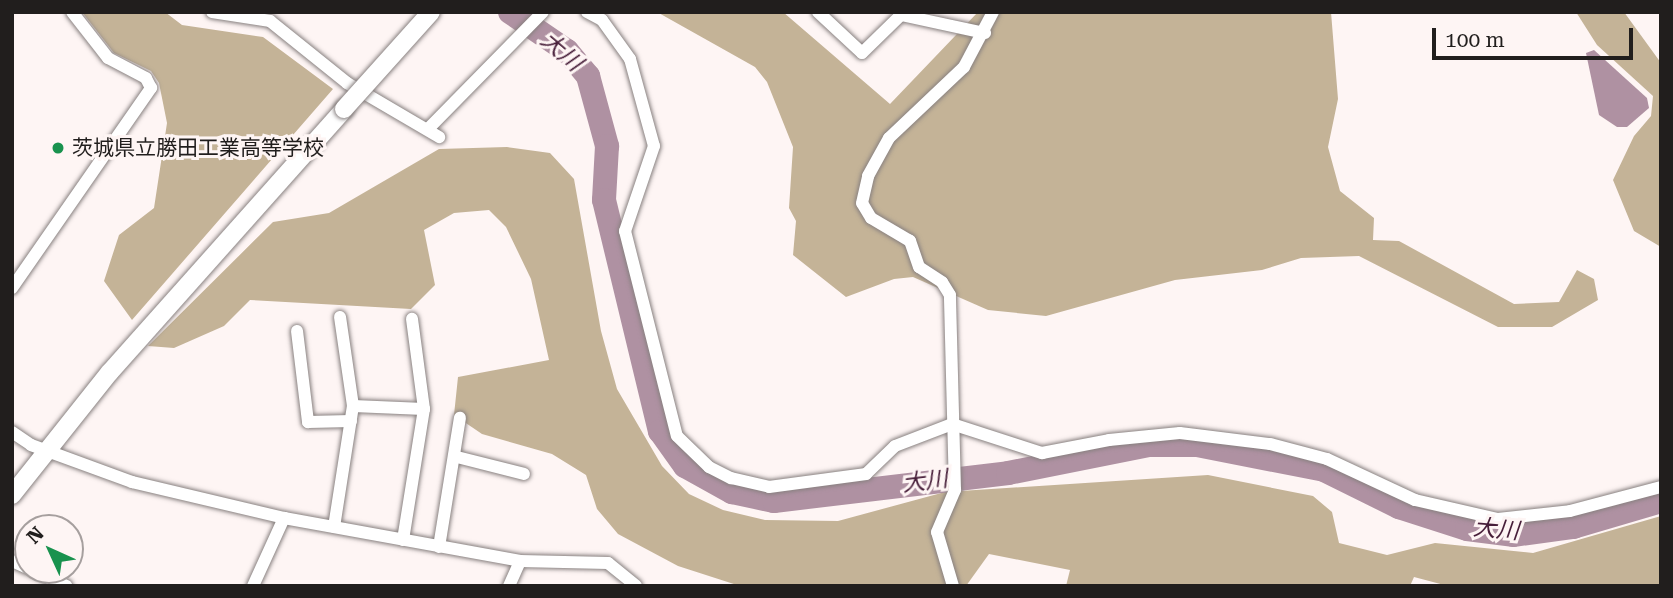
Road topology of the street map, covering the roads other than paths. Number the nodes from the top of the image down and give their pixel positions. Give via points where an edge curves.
1 (72, 12) edge
2 (212, 12) edge
3 (431, 12) edge
4 (587, 12) edge
5 (818, 12) edge
6 (993, 12) edge
7 (538, 16) edge
8 (985, 33) junction
9 (428, 129) junction
10 (439, 137) dead end
11 (12, 288) edge
12 (340, 317) dead end
13 (412, 319) dead end
14 (297, 331) dead end
15 (353, 405) junction
16 (424, 409) junction
17 (460, 418) dead end
18 (351, 421) junction
19 (952, 424) junction
20 (12, 432) edge
21 (47, 451) junction
22 (457, 457) junction
23 (524, 474) dead end
24 (1661, 487) edge
25 (12, 495) edge
26 (284, 518) junction
27 (334, 527) junction
28 (403, 540) junction
29 (439, 547) junction
30 (520, 561) junction
31 (253, 586) edge
32 (509, 586) edge
33 (636, 586) edge
34 (953, 586) edge

1 - 11 street via 108,58 146,78 151,88
2 - 9 street via 270,21 346,83
3 - 21 street, bridge via 110,372
4 - 19 street via 602,20 630,59 654,146 625,231 671,414 684,444 709,467 731,478 769,487 791,486 866,474 895,446
5 - 8 street via 862,53 901,15
6 - 8 street
7 - 9 street
8 - 19 street via 964,67 890,138 867,176 863,193 866,213 910,240 919,267 948,288
9 - 10 street
12 - 15 street
13 - 16 street
14 - 18 street via 308,422
15 - 16 street
15 - 18 street
16 - 28 street
17 - 22 street
18 - 27 street
19 - 24 street via 1042,453 1156,434 1270,444 1327,459 1415,500 1499,519 1546,516
19 - 34 street via 955,487 937,532
20 - 21 street
21 - 25 street
21 - 26 street via 132,482
22 - 23 street
22 - 29 street
26 - 27 street
26 - 31 street
27 - 28 street
28 - 29 street
29 - 30 street
30 - 32 street
30 - 33 street via 608,563

